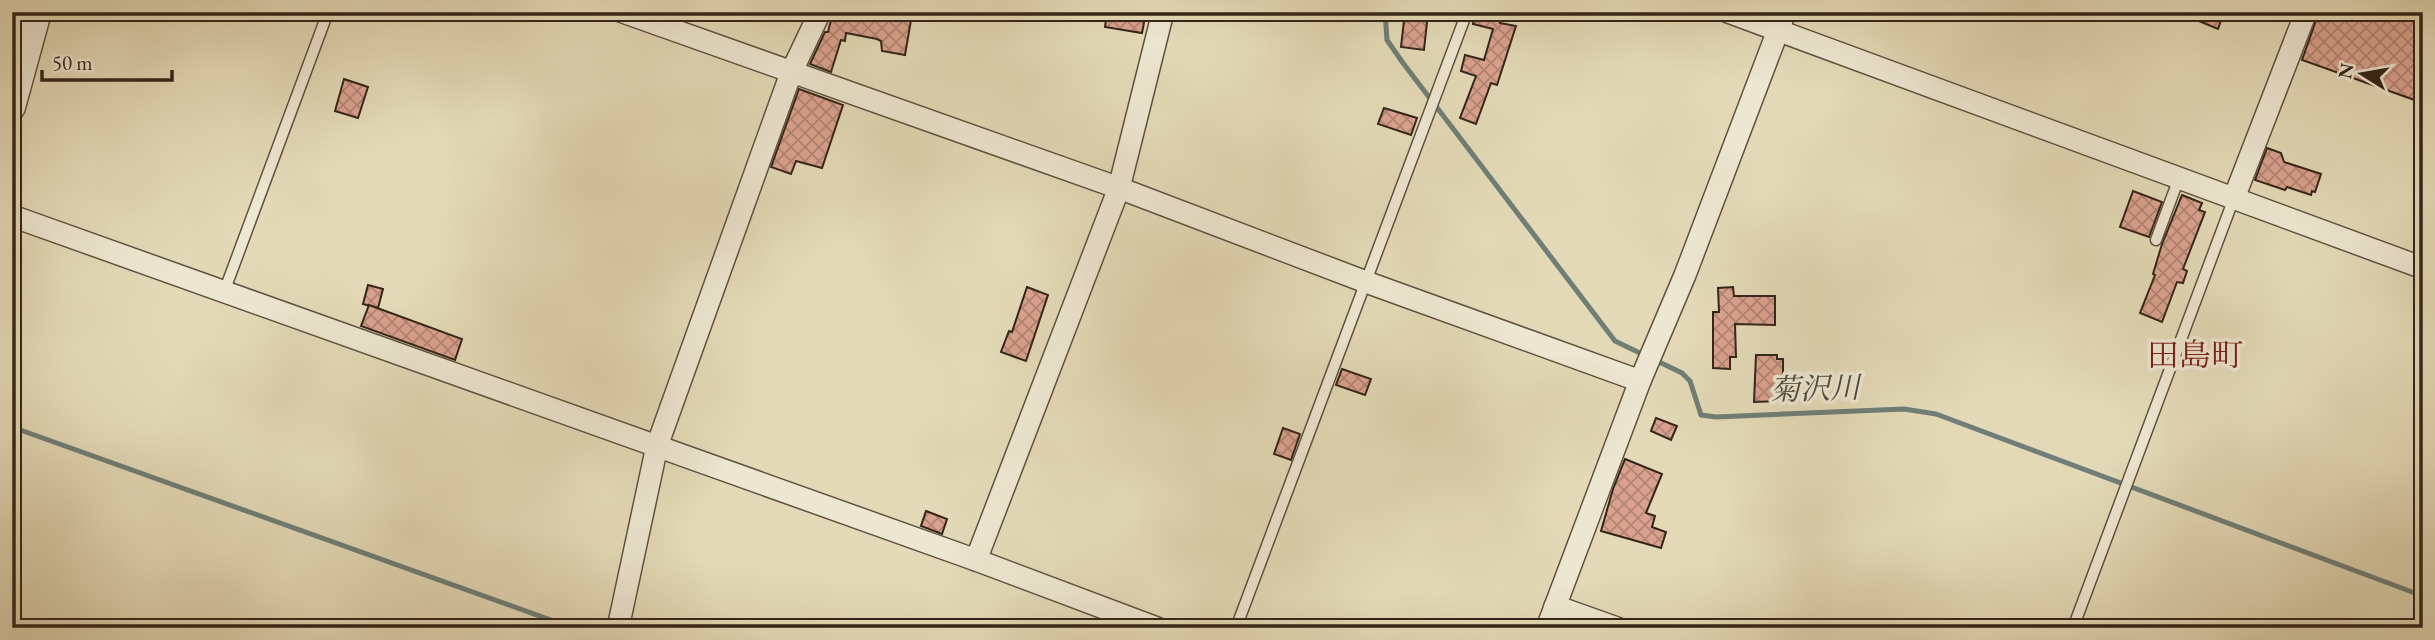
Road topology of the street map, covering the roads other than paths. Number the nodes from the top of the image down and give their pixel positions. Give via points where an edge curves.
1 (38, 12) edge
2 (328, 12) edge
3 (624, 12) edge
4 (820, 12) edge
5 (1163, 12) edge
6 (1466, 12) edge
7 (1728, 12) edge
8 (2306, 12) edge
9 (1782, 21) edge
10 (791, 73) junction
11 (12, 107) edge
12 (2179, 178) junction
13 (1119, 188) junction
14 (2234, 198) junction
15 (12, 216) edge
16 (2156, 240) dead end
17 (2423, 268) edge
18 (1366, 282) junction
19 (224, 292) junction
20 (1640, 381) junction
21 (657, 446) junction
22 (976, 560) junction
23 (1555, 606) junction
24 (618, 628) edge
25 (1157, 628) edge
26 (1236, 628) edge
27 (1547, 628) edge
28 (1617, 628) edge
29 (2073, 628) edge

1 - 11 street
2 - 19 lane
3 - 10 street
4 - 10 street
5 - 13 street
6 - 18 lane
7 - 9 street
8 - 14 street
9 - 12 street
9 - 20 street
10 - 13 street
10 - 21 street
12 - 14 street
12 - 16 lane
13 - 18 street
13 - 22 street
14 - 17 street
14 - 29 lane
15 - 19 street
18 - 20 street
18 - 26 lane
19 - 21 street
20 - 23 street
21 - 22 street
21 - 24 street
22 - 25 street
23 - 27 street
23 - 28 street

